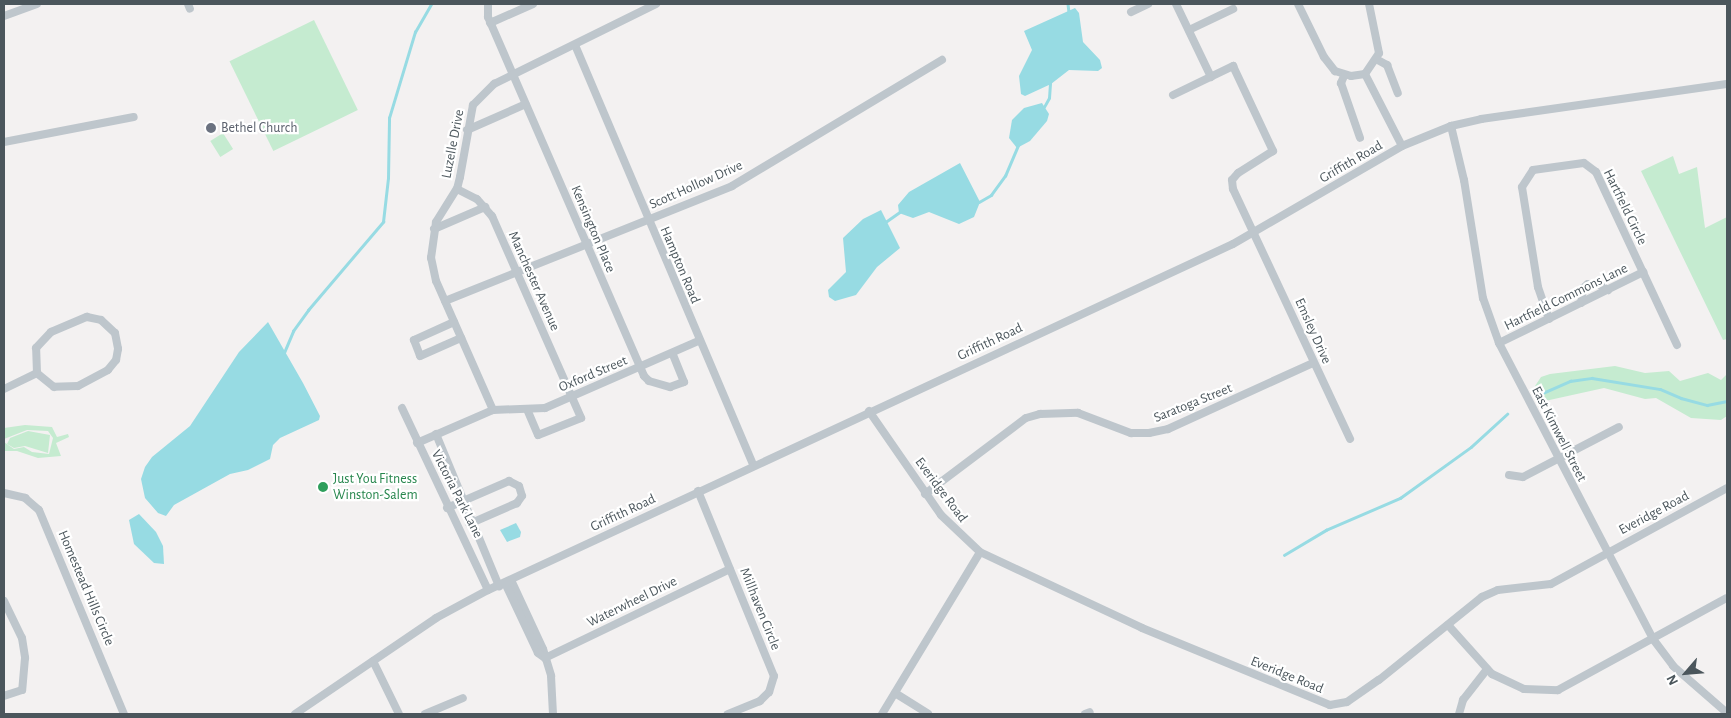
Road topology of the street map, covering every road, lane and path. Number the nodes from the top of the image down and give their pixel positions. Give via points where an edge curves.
1 (37, 4) edge
2 (488, 4) edge
3 (533, 4) edge
4 (654, 4) edge
5 (1148, 4) edge
6 (1176, 4) edge
7 (1298, 4) edge
8 (1369, 4) edge
9 (1233, 9) dead end
10 (1131, 12) dead end
11 (4, 16) edge
12 (490, 23) junction
13 (1188, 30) junction
14 (574, 45) junction
15 (1376, 59) junction
16 (942, 60) dead end
17 (1365, 74) junction
18 (514, 75) junction
19 (1344, 76) junction
20 (1211, 77) junction
21 (1727, 84) edge
22 (1398, 93) dead end
23 (1173, 94) dead end
24 (526, 104) junction
25 (134, 117) dead end
26 (1451, 126) junction
27 (467, 130) junction
28 (1360, 138) dead end
29 (4, 142) edge
30 (1402, 146) junction
31 (457, 189) junction
32 (485, 207) junction
33 (648, 220) junction
34 (434, 229) junction
35 (1255, 232) junction
36 (586, 245) junction
37 (517, 272) junction
38 (1643, 272) junction
39 (1608, 290) junction
40 (445, 301) junction
41 (1581, 303) junction
42 (1549, 319) junction
43 (454, 322) junction
44 (461, 338) junction
45 (698, 341) junction
46 (1499, 343) junction
47 (1677, 345) dead end
48 (672, 353) junction
49 (1313, 363) junction
50 (641, 367) junction
51 (37, 373) junction
52 (4, 389) edge
53 (572, 397) junction
54 (402, 408) dead end
55 (492, 410) junction
56 (528, 411) junction
57 (869, 411) junction
58 (1619, 426) dead end
59 (436, 434) junction
60 (1350, 439) dead end
61 (417, 442) junction
62 (1558, 459) junction
63 (753, 465) junction
64 (1509, 475) dead end
65 (1727, 488) edge
66 (698, 491) junction
67 (4, 493) edge
68 (925, 494) junction
69 (465, 500) junction
70 (447, 508) junction
71 (472, 522) junction
72 (460, 527) junction
73 (980, 552) junction
74 (1607, 552) junction
75 (730, 569) junction
76 (505, 583) junction
77 (488, 590) junction
78 (1727, 598) edge
79 (4, 601) edge
80 (1448, 625) junction
81 (1653, 639) junction
82 (545, 658) junction
83 (373, 661) junction
84 (1487, 669) junction
85 (895, 693) junction
86 (4, 696) edge
87 (463, 698) dead end
88 (1727, 713) edge
89 (124, 714) edge
90 (295, 714) edge
91 (399, 714) edge
92 (425, 714) edge
93 (554, 714) edge
94 (728, 714) edge
95 (882, 714) edge
96 (928, 714) edge
97 (1459, 714) edge

1 - 11 street
2 - 12 street, Kensington Place
3 - 12 street
4 - 14 street, Luzelle Drive
5 - 10 street
6 - 13 street
7 - 19 street via 1324,57 1335,71
8 - 15 street via 1379,53
9 - 13 street
12 - 18 street, Kensington Place
13 - 20 street
14 - 18 street, Luzelle Drive
14 - 33 street, Hampton Road
15 - 17 street
15 - 22 street via 1388,65
16 - 33 street, Scott Hollow Drive via 732,186
17 - 19 street
17 - 30 street
18 - 24 street, Kensington Place
18 - 27 street, Luzelle Drive via 480,95 469,114
19 - 28 street via 1341,83
20 - 23 street
20 - 35 street, Emsley Drive via 1234,66 1273,151 1240,171 1232,180 1232,189
21 - 26 street, Griffith Road via 1481,118
24 - 27 street
24 - 36 street, Kensington Place
25 - 29 street
26 - 30 street, Griffith Road
26 - 46 street, East Kimwell Street via 1483,298
27 - 31 street, Luzelle Drive via 464,165
30 - 35 street, Griffith Road
31 - 32 street
31 - 34 street, Luzelle Drive
32 - 34 street
32 - 37 street, Manchester Avenue
33 - 36 street, Scott Hollow Drive
33 - 45 street, Hampton Road
34 - 40 street, Luzelle Drive via 432,268
35 - 49 street, Emsley Drive
35 - 57 street, Griffith Road
36 - 37 street, Scott Hollow Drive
36 - 50 street, Kensington Place
37 - 40 street, Scott Hollow Drive
37 - 53 street, Manchester Avenue
38 - 39 street, Hartfield Commons Lane
38 - 42 street, Hartfield Circle via 1596,172 1584,163 1533,170 1522,187 1538,287
38 - 47 street, Hartfield Circle
39 - 41 street, Hartfield Commons Lane
39 - 41 street via 1598,284 1588,284 1582,288
40 - 43 street, Luzelle Drive
41 - 42 street, Hartfield Commons Lane
42 - 46 street, Hartfield Commons Lane
43 - 44 street, Luzelle Drive
43 - 44 street via 414,340 420,356
44 - 55 street, Luzelle Drive
45 - 48 street, Oxford Street
45 - 63 street, Hampton Road
46 - 62 street, East Kimwell Street
48 - 50 street, Oxford Street
48 - 50 street, Kensington Place via 684,382 670,387 661,386 649,381
49 - 60 street, Emsley Drive
49 - 68 street, Saratoga Street via 1177,425 1149,433 1131,433 1078,413 1040,414 1026,418
50 - 53 street, Oxford Street
51 - 51 street via 36,348 57,328 90,317 101,320 115,332 116,360 108,370 90,380 73,388 60,389 48,384
51 - 52 street
53 - 56 street, Oxford Street
53 - 56 street, Manchester Avenue via 581,418 538,435
54 - 61 street, Victoria Park Lane
55 - 56 street, Oxford Street
55 - 59 street
57 - 63 street, Griffith Road
57 - 68 street, Everidge Road
58 - 62 street
59 - 61 street
59 - 69 street, Victoria Park Lane
61 - 70 street, Victoria Park Lane
62 - 64 street via 1523,477
62 - 74 street, East Kimwell Street
63 - 66 street, Griffith Road
65 - 74 street, Everidge Road
66 - 75 street, Millhaven Circle
66 - 76 street, Griffith Road
67 - 89 street, Homestead Hills Circle via 25,498 38,510
68 - 73 street, Everidge Road via 951,526
69 - 70 street
69 - 71 street, Victoria Park Lane
69 - 71 street via 508,481 517,484 522,492 516,503
70 - 72 street, Victoria Park Lane
71 - 72 street
71 - 76 street, Victoria Park Lane
72 - 77 street, Victoria Park Lane
73 - 80 street, Everidge Road via 1142,628 1330,705 1347,702
73 - 85 street
74 - 80 street, Everidge Road via 1551,584 1498,590 1482,597
74 - 81 street, East Kimwell Street
75 - 82 street, Waterwheel Drive
75 - 94 street, Millhaven Circle via 774,676 769,692 760,700
76 - 77 street, Griffith Road
76 - 82 street
77 - 83 street, Griffith Road via 436,618
78 - 81 street
79 - 86 street via 22,638 25,658 22,690
80 - 84 street
81 - 84 street via 1558,690 1524,689
81 - 88 street, East Kimwell Street via 1673,666
82 - 93 street via 551,676
83 - 90 street, Griffith Road
83 - 91 street
84 - 97 street via 1463,700
85 - 95 street
85 - 96 street
87 - 92 street

